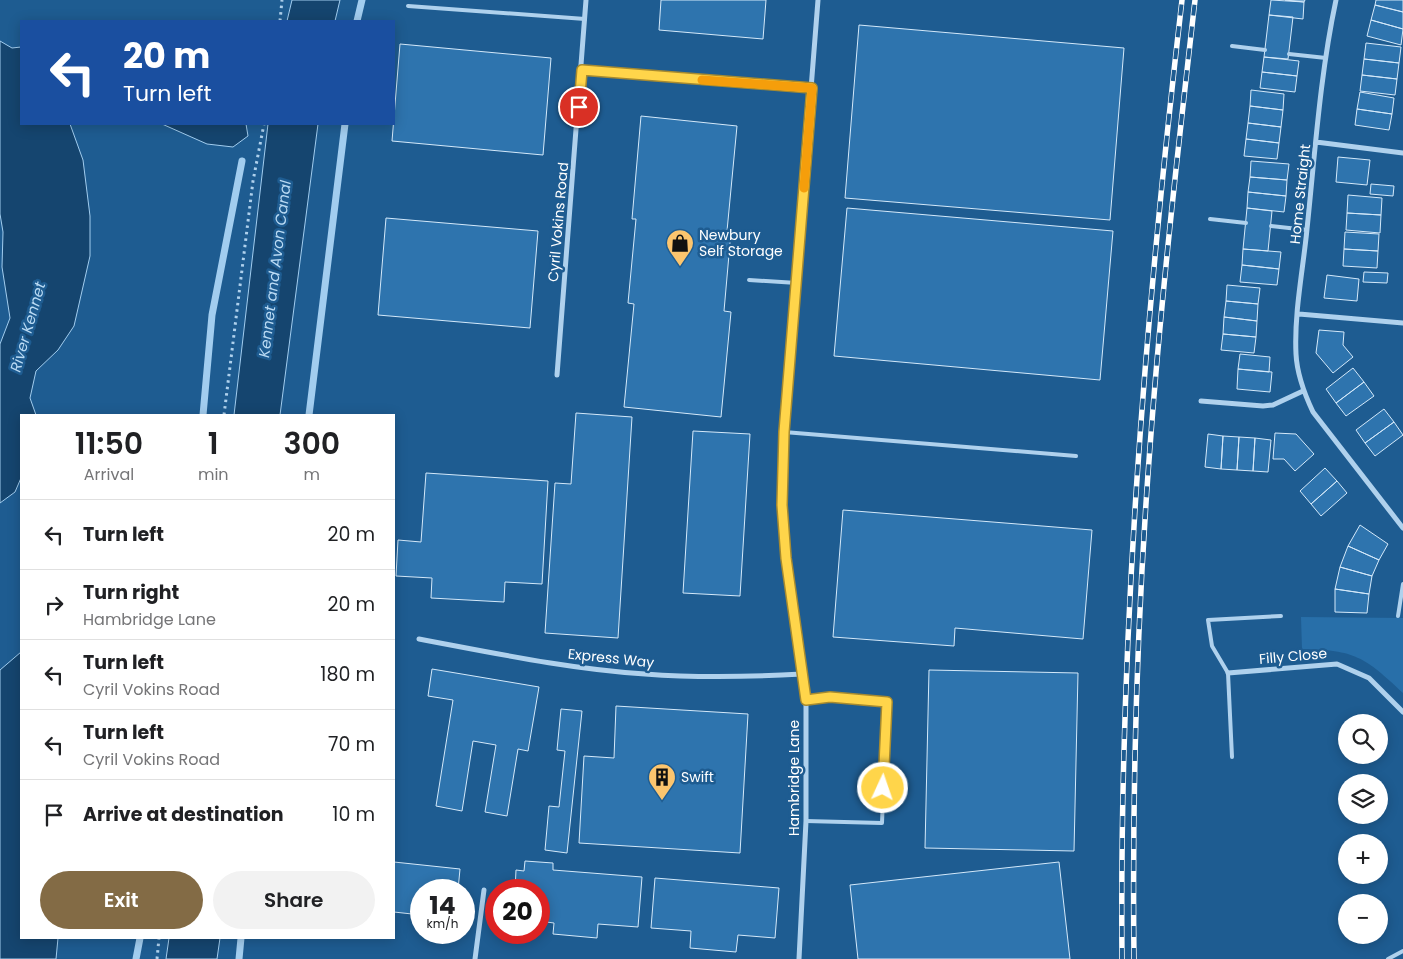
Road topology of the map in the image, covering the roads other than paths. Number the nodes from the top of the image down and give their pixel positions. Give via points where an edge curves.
1 (586, 0) edge
2 (818, 0) edge
3 (1336, 0) edge
4 (408, 6) dead end
5 (585, 19) junction
6 (1232, 46) dead end
7 (1265, 50) dead end
8 (1289, 54) dead end
9 (1327, 58) junction
10 (582, 70) junction
11 (812, 88) junction
12 (1316, 142) junction
13 (1403, 152) edge
14 (1210, 219) dead end
15 (1246, 223) dead end
16 (1271, 226) dead end
17 (1307, 230) junction
18 (749, 280) dead end
19 (797, 283) junction
20 (1299, 314) junction
21 (1403, 323) edge
22 (557, 375) dead end
23 (1303, 391) junction
24 (1201, 401) dead end
25 (784, 432) junction
26 (1076, 456) dead end
27 (1403, 528) edge
28 (1403, 584) edge
29 (1281, 616) dead end
30 (1398, 616) dead end
31 (419, 639) dead end
32 (1228, 673) junction
33 (802, 674) junction
34 (806, 700) junction
35 (1403, 712) edge
36 (1232, 758) dead end
37 (806, 822) junction
38 (484, 890) dead end
39 (1403, 951) edge
40 (476, 959) edge
41 (799, 959) edge
42 (1388, 959) edge

1 - 5 street, Cyril Vokins Road
2 - 11 street, Hambridge Lane
3 - 9 street, Home Straight
4 - 5 lane
5 - 10 street, Cyril Vokins Road
6 - 7 lane
8 - 9 lane
9 - 12 street, Home Straight
10 - 11 street
10 - 22 street, Cyril Vokins Road
11 - 19 street, Hambridge Lane
12 - 13 street
12 - 17 street, Home Straight
14 - 15 lane
16 - 17 lane
17 - 20 street, Home Straight
18 - 19 lane
19 - 25 street, Hambridge Lane
20 - 21 street
20 - 23 street, Home Straight via 1296,353
23 - 24 street via 1264,406
23 - 27 street, Home Straight via 1313,412
25 - 26 lane
25 - 33 street, Hambridge Lane via 782,514
28 - 30 lane
29 - 32 lane via 1208,620 1212,646
31 - 33 street, Express Way via 542,662 646,674
32 - 35 street, Filly Close via 1337,664 1369,678
32 - 36 lane
33 - 34 street, Hambridge Lane
34 - 37 street, Hambridge Lane
34 - 37 lane via 830,697 887,702 882,823
37 - 41 street, Hambridge Lane
38 - 40 street
39 - 42 lane

